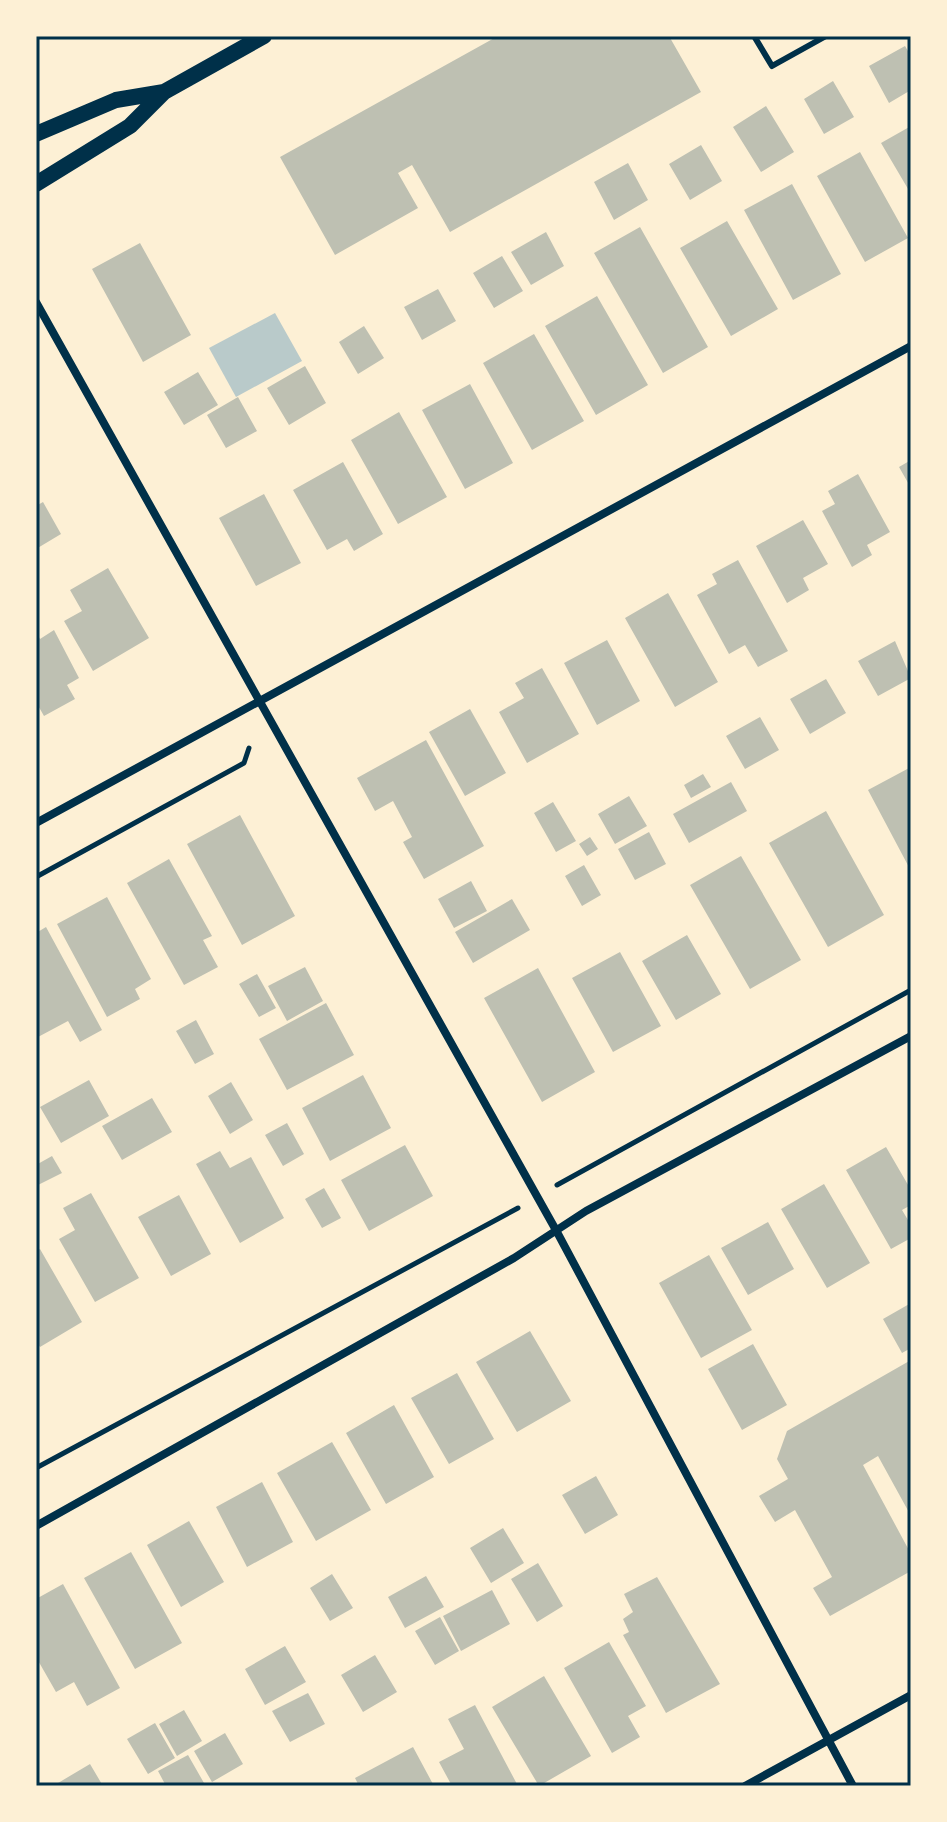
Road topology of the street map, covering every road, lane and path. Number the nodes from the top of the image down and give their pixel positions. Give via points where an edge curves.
1 (264, 36) edge
2 (754, 36) edge
3 (826, 36) edge
4 (164, 92) junction
5 (36, 134) edge
6 (36, 184) edge
7 (36, 302) edge
8 (911, 346) edge
9 (257, 700) junction
10 (249, 748) dead end
11 (36, 823) edge
12 (36, 877) edge
13 (911, 990) edge
14 (911, 1036) edge
15 (537, 1198) junction
16 (557, 1232) junction
17 (36, 1468) edge
18 (36, 1526) edge
19 (911, 1695) edge
20 (828, 1740) junction
21 (745, 1786) edge
22 (853, 1786) edge

1 - 4 main road
2 - 3 lane via 772,66
4 - 5 main road via 116,100
4 - 6 main road via 130,126
7 - 9 street
8 - 9 street
9 - 11 street
9 - 15 street
10 - 12 path via 244,763
13 - 15 path
14 - 16 street via 586,1211
15 - 16 street
15 - 17 path
16 - 18 street
16 - 20 street
19 - 20 street
20 - 21 street
20 - 22 street

